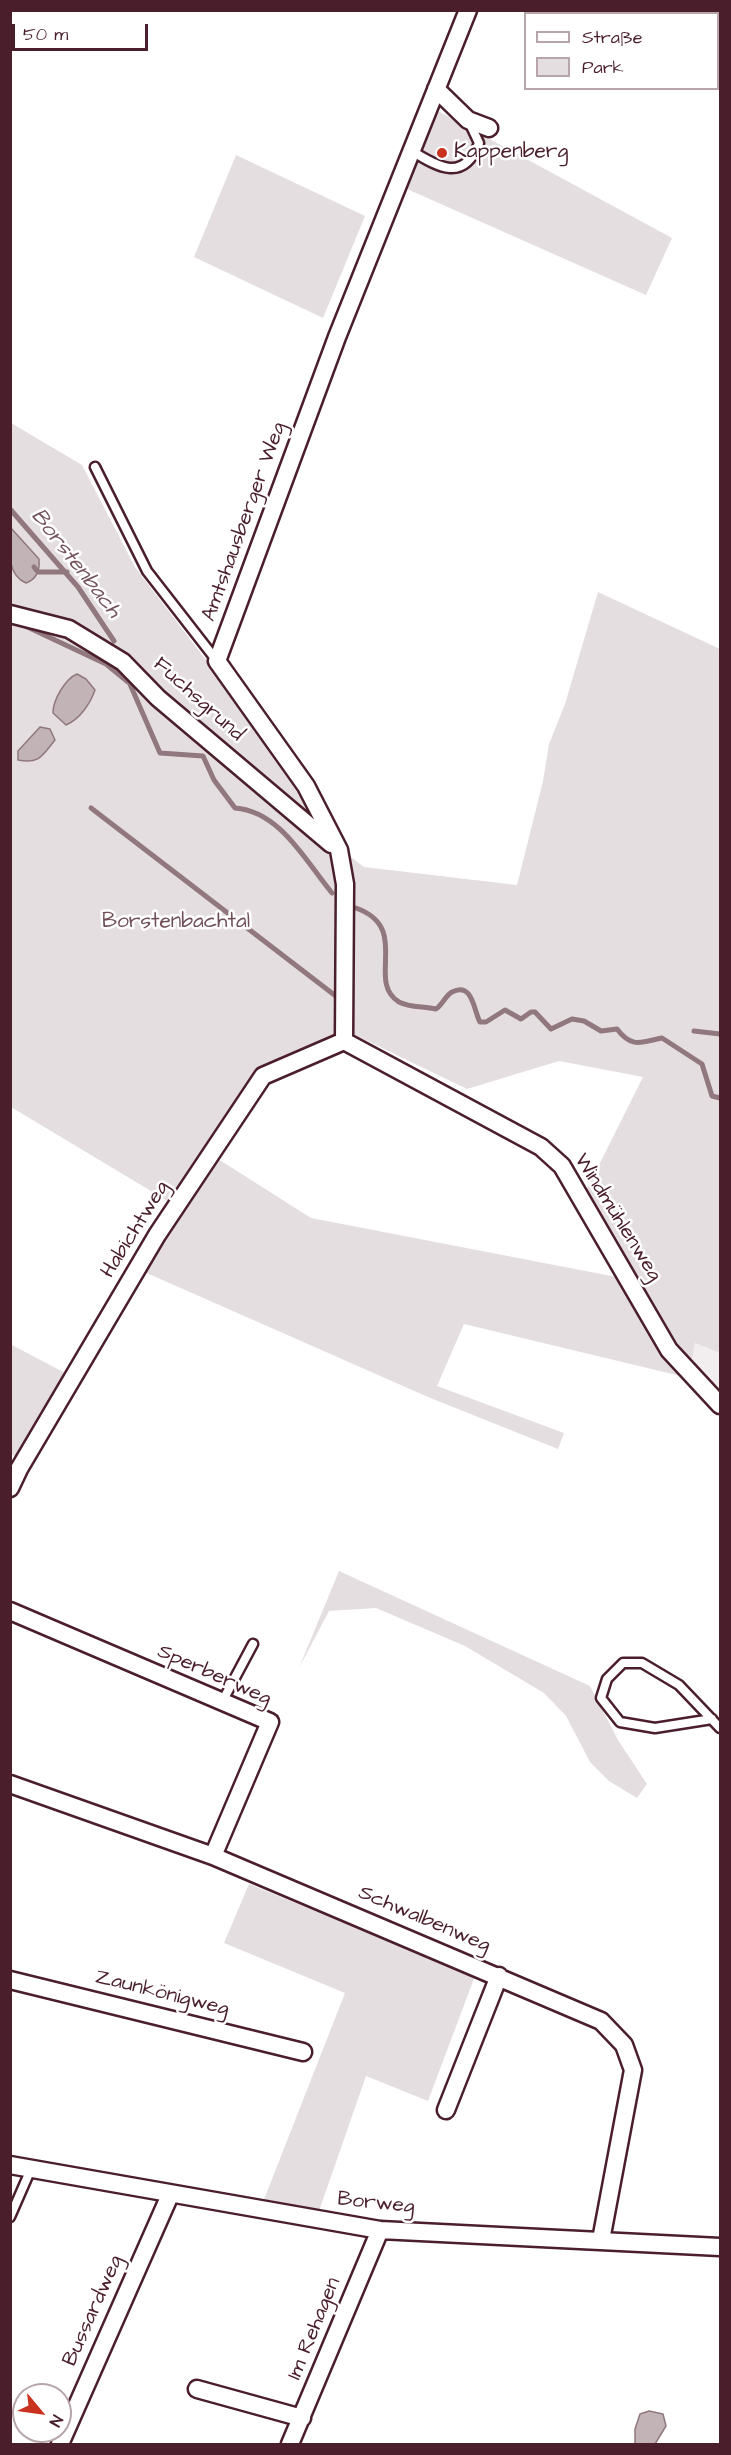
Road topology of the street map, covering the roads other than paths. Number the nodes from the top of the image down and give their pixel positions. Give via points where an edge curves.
1 (468, 10) edge
2 (436, 89) junction
3 (468, 120) junction
4 (489, 128) dead end
5 (412, 151) junction
6 (95, 467) dead end
7 (10, 615) edge
8 (218, 661) junction
9 (339, 850) junction
10 (344, 1041) junction
11 (720, 1405) edge
12 (15, 1467) edge
13 (10, 1488) edge
14 (10, 1611) edge
15 (253, 1644) dead end
16 (222, 1702) junction
17 (712, 1719) junction
18 (720, 1728) edge
19 (10, 1784) edge
20 (213, 1856) junction
21 (499, 1976) junction
22 (10, 1980) edge
23 (303, 2052) dead end
24 (446, 2110) dead end
25 (10, 2165) edge
26 (31, 2169) junction
27 (170, 2195) junction
28 (10, 2217) edge
29 (380, 2230) junction
30 (601, 2240) junction
31 (720, 2247) edge
32 (197, 2389) dead end
33 (303, 2418) junction
34 (60, 2445) edge
35 (290, 2445) edge

1 - 2 street, Amtshausberger Weg
2 - 3 street
2 - 5 street, Amtshausberger Weg
3 - 4 street
3 - 5 lane via 479,143 473,157 459,167 439,168
5 - 8 street, Amtshausberger Weg via 337,337
6 - 8 lane via 147,571
7 - 9 street, Fuchsgrund via 69,628 123,662 158,698
8 - 9 street via 306,786
9 - 10 street via 345,884
10 - 11 street, Windmühlenweg via 541,1147 562,1166 669,1350
10 - 12 street, Habichtweg via 263,1076 157,1235
12 - 13 street, Habichtweg
14 - 16 street, Sperberweg
15 - 16 lane
16 - 20 street, Sperberweg via 270,1722
17 - 17 lane via 679,1685 642,1663 623,1663 607,1679 601,1698 620,1722 655,1728
17 - 18 lane
19 - 20 street, Schwalbenweg
20 - 21 street, Schwalbenweg
21 - 24 street
21 - 30 street, Schwalbenweg via 601,2021 624,2045 633,2070
22 - 23 street, Zaunkönigweg
25 - 26 street, Borweg
26 - 27 street, Borweg
26 - 28 lane
27 - 29 street, Borweg
27 - 34 street, Bussardweg
29 - 30 street, Borweg
29 - 33 street, Im Rehagen
30 - 31 street, Borweg
32 - 33 street
33 - 35 street, Im Rehagen

